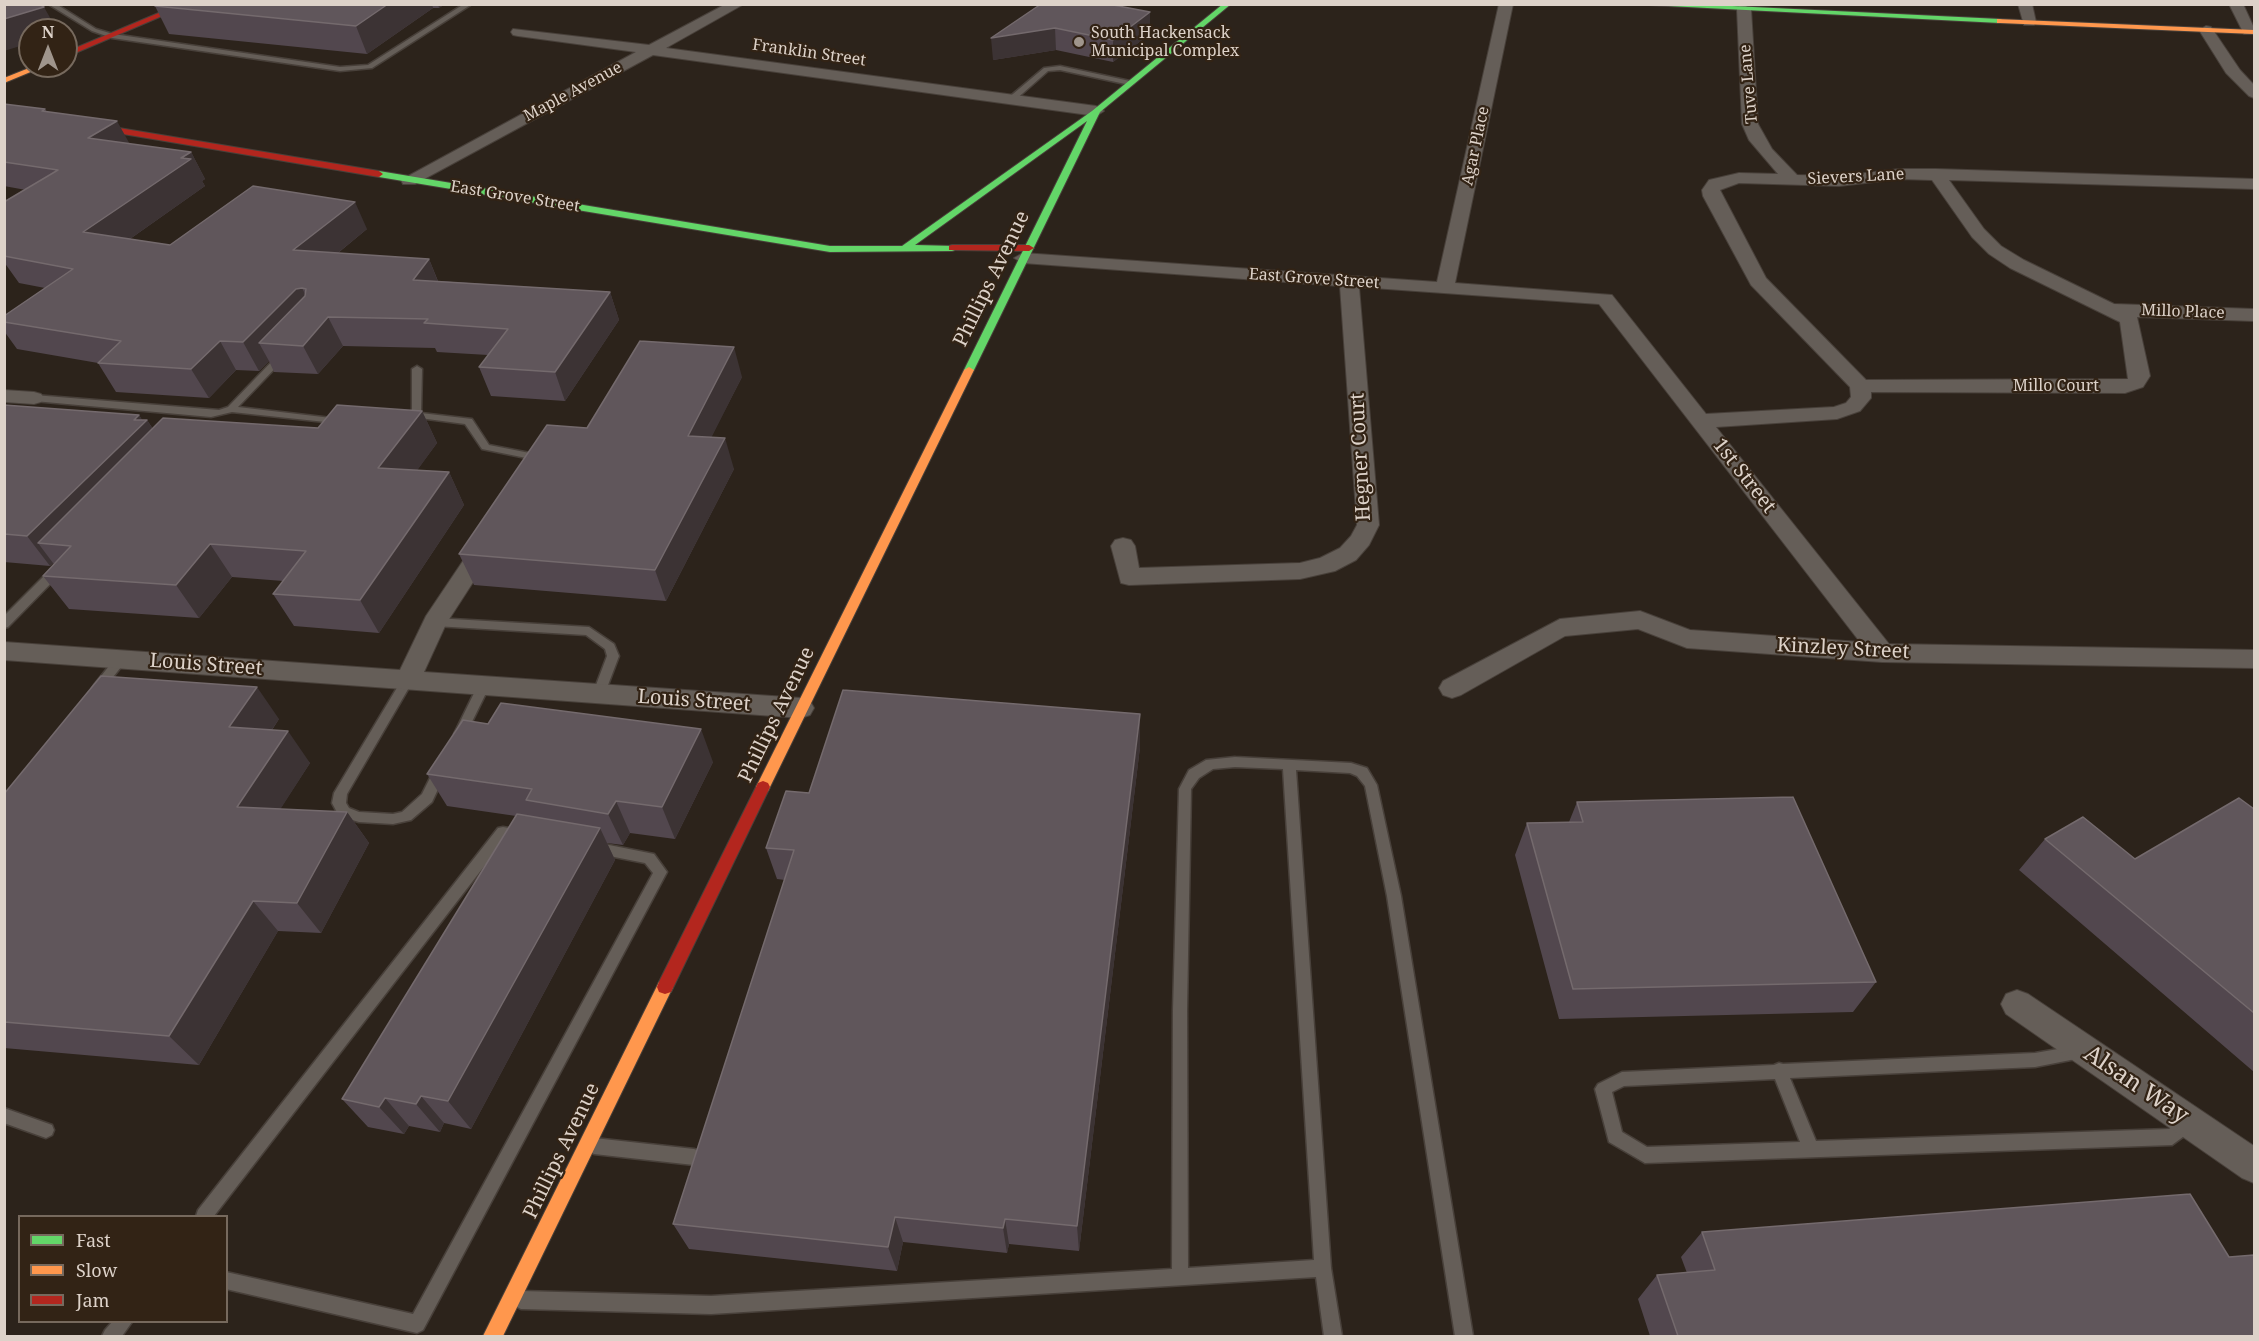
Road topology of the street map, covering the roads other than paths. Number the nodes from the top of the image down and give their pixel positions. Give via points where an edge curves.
1 (51, 4) edge
2 (187, 4) edge
3 (470, 4) edge
4 (737, 4) edge
5 (1228, 4) edge
6 (1506, 4) edge
7 (1632, 4) edge
8 (2025, 4) edge
9 (2236, 4) edge
10 (1744, 9) junction
11 (1817, 9) edge
12 (2029, 22) junction
13 (2206, 30) junction
14 (518, 32) dead end
15 (2252, 32) edge
16 (112, 36) junction
17 (78, 50) edge
18 (652, 50) junction
19 (18, 75) edge
20 (4, 81) edge
21 (1130, 83) junction
22 (2254, 93) edge
23 (1011, 99) junction
24 (4, 111) edge
25 (1096, 111) junction
26 (1936, 174) junction
27 (409, 180) junction
28 (1793, 180) junction
29 (2254, 184) edge
30 (902, 250) junction
31 (1026, 253) junction
32 (1349, 281) junction
33 (1445, 288) junction
34 (1605, 299) joint
35 (2111, 310) junction
36 (2254, 315) edge
37 (292, 345) edge
38 (417, 369) dead end
39 (1860, 386) junction
40 (4, 396) edge
41 (34, 398) joint
42 (231, 409) junction
43 (1701, 421) junction
44 (349, 422) edge
45 (536, 468) edge
46 (498, 525) edge
47 (1123, 546) dead end
48 (70, 557) edge
49 (435, 622) junction
50 (4, 624) edge
51 (4, 651) edge
52 (1882, 653) junction
53 (122, 659) junction
54 (2254, 659) edge
55 (408, 679) junction
56 (484, 685) junction
57 (1452, 688) dead end
58 (599, 693) junction
59 (92, 695) edge
60 (801, 708) junction
61 (1289, 765) junction
62 (537, 838) edge
63 (582, 846) edge
64 (2018, 1004) dead end
65 (2087, 1051) junction
66 (1779, 1070) junction
67 (4, 1115) edge
68 (2190, 1122) junction
69 (46, 1130) dead end
70 (586, 1145) junction
71 (1811, 1150) junction
72 (694, 1157) edge
73 (2254, 1166) edge
74 (205, 1215) edge
75 (1323, 1268) junction
76 (1180, 1278) junction
77 (228, 1280) edge
78 (510, 1300) junction
79 (122, 1323) edge
80 (111, 1336) edge
81 (493, 1336) edge
82 (1333, 1336) edge
83 (1464, 1336) edge

1 - 16 lane via 94,30
2 - 16 street
3 - 16 lane via 370,67 340,69
4 - 18 street, Maple Avenue
5 - 21 street, Phillips Avenue
6 - 33 street, Agar Place
7 - 10 street
8 - 12 street
9 - 15 street
10 - 11 street
10 - 28 street, Tuve Lane via 1750,124 1766,152
11 - 12 street
12 - 13 street
13 - 15 street
13 - 22 street via 2234,73
14 - 18 street, Franklin Street
16 - 17 street
18 - 23 street, Franklin Street
18 - 27 street, Maple Avenue
19 - 20 street
21 - 23 lane via 1060,68 1046,69
21 - 25 street, Phillips Avenue
23 - 25 street, Franklin Street
24 - 27 street, East Grove Street
25 - 30 street, Phillips Avenue
25 - 31 street, Phillips Avenue
26 - 28 street, Sievers Lane
26 - 29 street, Sievers Lane
26 - 35 street, Millo Court via 1978,233 1995,250
27 - 30 street, East Grove Street via 830,249
28 - 39 street, Sievers Lane via 1725,180 1711,190 1758,281
30 - 31 street, East Grove Street
31 - 32 street, East Grove Street
31 - 60 street, Phillips Avenue
32 - 33 street, East Grove Street
32 - 47 street, Hegner Court via 1368,525 1361,540 1348,554 1327,565 1300,571 1128,577
33 - 34 street, East Grove Street
34 - 43 street, 1st Street
35 - 36 street, Millo Place
35 - 39 street, Millo Court via 2129,319 2140,376 2125,387
37 - 42 lane
38 - 45 lane via 411,416 468,421 486,447
39 - 43 street via 1861,398 1853,407 1837,413
40 - 41 street
41 - 42 lane via 207,419
42 - 44 lane
43 - 52 street, 1st Street
46 - 49 street
48 - 50 lane
49 - 55 street
49 - 58 lane via 589,631 610,647 613,656
51 - 53 street, Louis Street
52 - 54 street, Kinzley Street
52 - 57 street, Kinzley Street via 1687,639 1640,620 1560,628
53 - 55 street, Louis Street
53 - 59 lane
55 - 56 street, Louis Street
55 - 56 lane via 341,793 339,803 344,812 393,819 419,807
56 - 58 street, Louis Street
58 - 60 street, Louis Street
60 - 70 street, Phillips Avenue
61 - 75 lane
61 - 76 lane via 1210,764 1194,774 1185,789
61 - 83 lane via 1351,768 1362,772 1371,785 1394,896
62 - 74 lane via 503,832
63 - 77 lane via 649,858 660,872 417,1324
64 - 65 street, Alsan Way
65 - 66 lane via 2035,1060
65 - 68 street, Alsan Way
66 - 71 lane
66 - 71 lane via 1622,1079 1603,1089 1615,1137 1645,1155
67 - 69 lane
68 - 71 lane via 2172,1137
68 - 73 street, Alsan Way
70 - 72 lane
70 - 78 street, Phillips Avenue
75 - 76 lane
75 - 82 lane
76 - 78 lane via 711,1305
78 - 81 street, Phillips Avenue
79 - 80 lane

